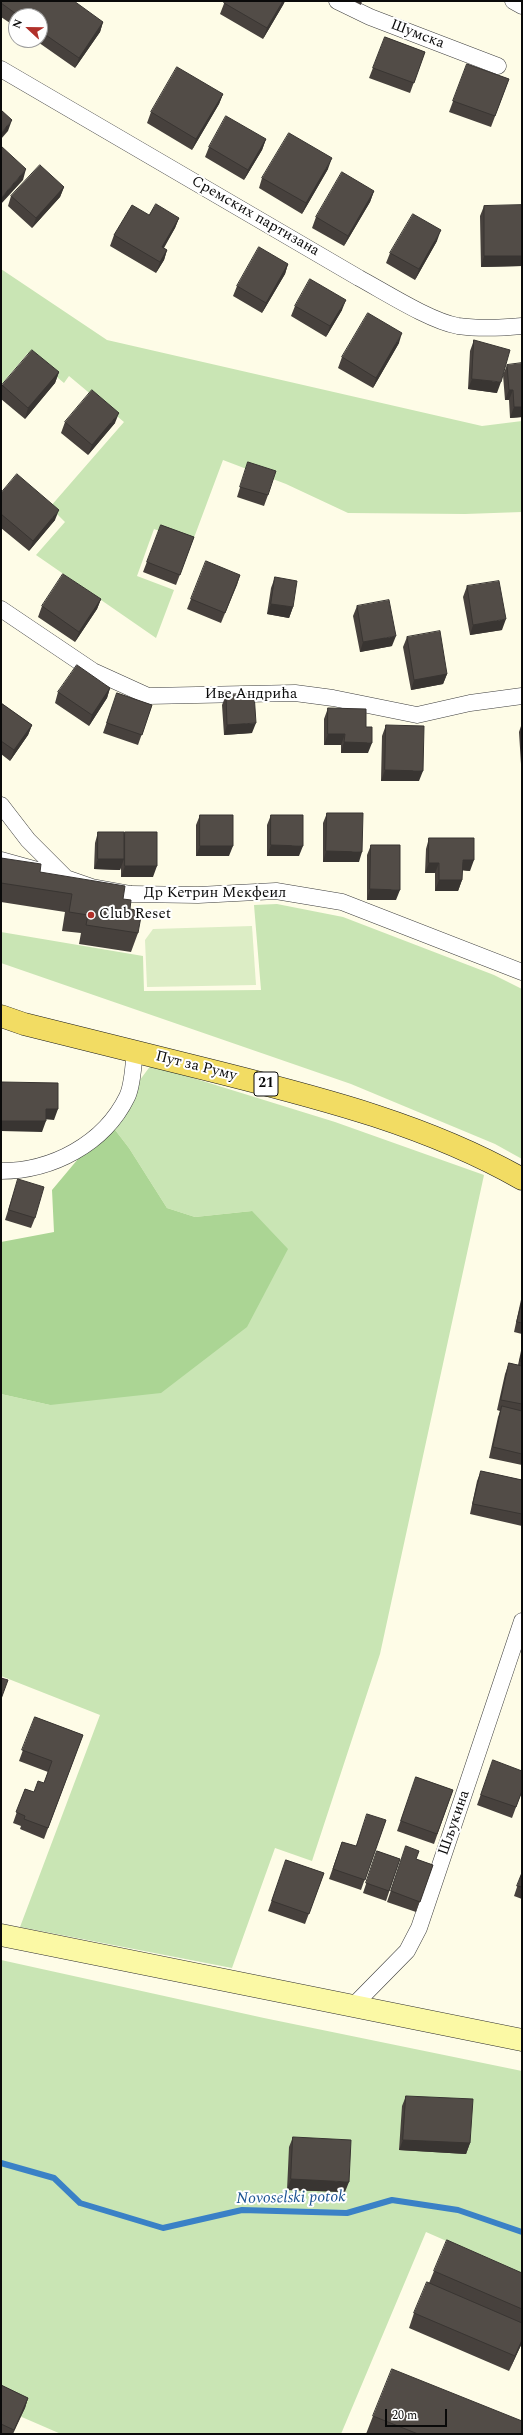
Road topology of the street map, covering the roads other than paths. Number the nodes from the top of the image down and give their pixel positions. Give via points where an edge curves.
1 (337, 1) edge
2 (513, 1) edge
3 (522, 6) edge
4 (498, 66) dead end
5 (1, 69) edge
6 (522, 326) edge
7 (1, 609) edge
8 (522, 696) edge
9 (1, 805) edge
10 (1, 860) edge
11 (66, 878) junction
12 (522, 972) edge
13 (1, 1016) edge
14 (135, 1052) junction
15 (1, 1171) edge
16 (522, 1178) edge
17 (522, 1621) edge
18 (1, 1935) edge
19 (354, 2005) junction
20 (522, 2040) edge

1 - 4 street, Шумска via 370,17
2 - 3 street
5 - 6 street, Сремских партизана via 359,278 419,310 456,326 490,329
7 - 8 street, Иве Андрића via 93,671 148,696 295,693 334,698 417,715 470,703
9 - 11 street, Др Кетрин Мекфеил via 28,840
10 - 11 street
11 - 12 street, Др Кетрин Мекфеил via 92,887 131,894 198,895 276,891 342,902
13 - 14 main road, Пут за Руму / 21
14 - 15 street via 128,1096 110,1123 95,1137 80,1150 58,1160 20,1171
14 - 16 main road, Пут за Руму / 21 via 264,1084 388,1120 490,1160
17 - 19 street, Шљукина via 419,1928 407,1951
18 - 19 main road
19 - 20 main road

